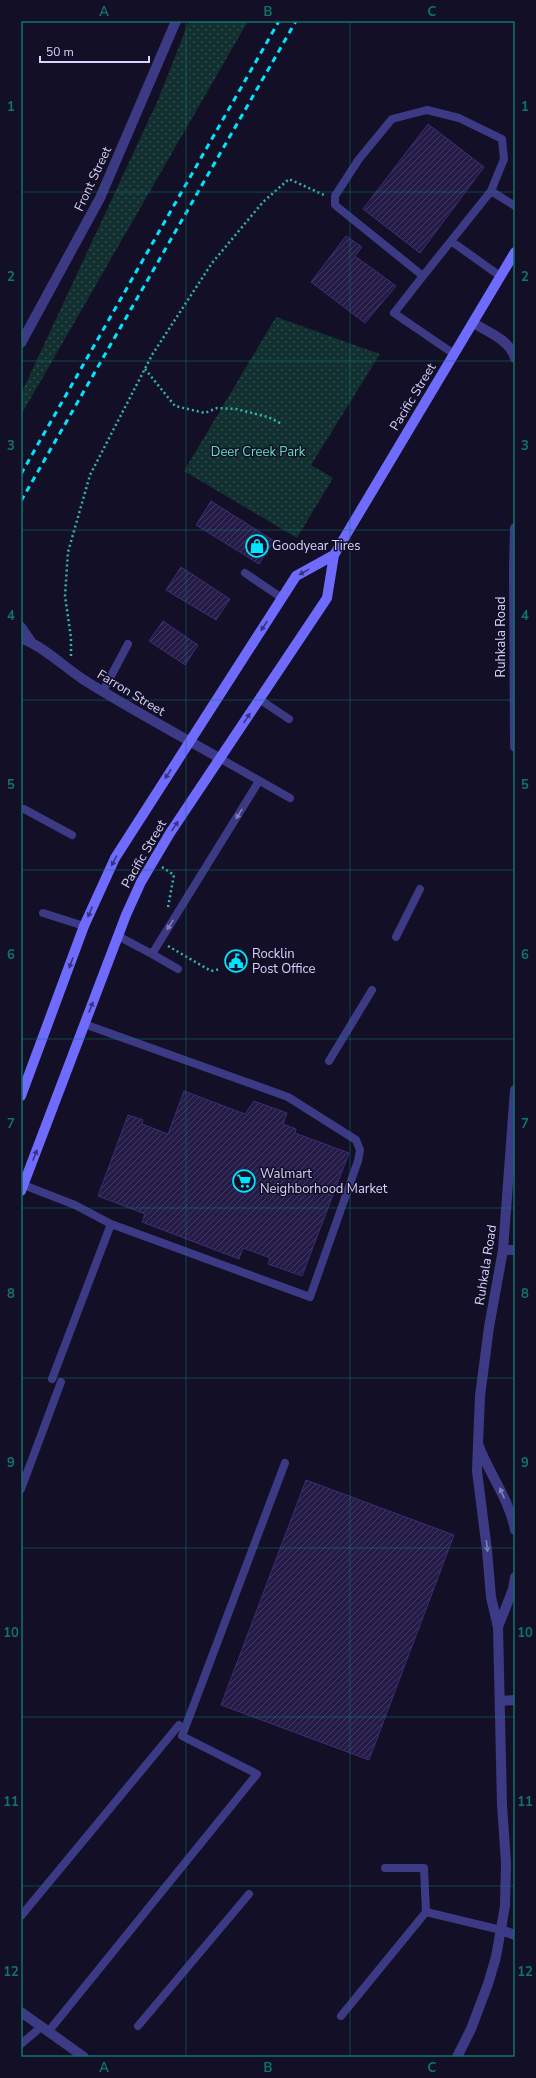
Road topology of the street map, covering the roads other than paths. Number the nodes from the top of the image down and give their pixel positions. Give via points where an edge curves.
1 (176, 21) edge
2 (491, 191) junction
3 (515, 206) edge
4 (451, 241) junction
5 (515, 252) edge
6 (423, 276) junction
7 (500, 276) junction
8 (473, 323) junction
9 (21, 343) edge
10 (512, 345) edge
11 (454, 354) junction
12 (515, 358) edge
13 (515, 528) edge
14 (334, 555) junction
15 (245, 573) dead end
16 (282, 598) junction
17 (21, 627) edge
18 (21, 638) edge
19 (32, 642) junction
20 (128, 644) dead end
21 (103, 691) junction
22 (259, 699) junction
23 (289, 719) dead end
24 (189, 741) junction
25 (515, 747) edge
26 (221, 759) junction
27 (259, 781) junction
28 (290, 798) dead end
29 (24, 809) dead end
30 (72, 835) dead end
31 (420, 890) dead end
32 (43, 913) dead end
33 (84, 926) junction
34 (118, 936) junction
35 (396, 937) dead end
36 (152, 954) junction
37 (178, 970) dead end
38 (372, 990) dead end
39 (84, 1024) junction
40 (329, 1061) dead end
41 (515, 1090) edge
42 (21, 1096) edge
43 (514, 1139) edge
44 (22, 1187) edge
45 (110, 1224) junction
46 (503, 1250) junction
47 (515, 1250) edge
48 (52, 1379) dead end
49 (61, 1382) dead end
50 (478, 1444) junction
51 (285, 1463) dead end
52 (21, 1488) edge
53 (515, 1530) edge
54 (515, 1577) edge
55 (498, 1627) junction
56 (515, 1700) edge
57 (501, 1701) junction
58 (179, 1725) dead end
59 (386, 1868) dead end
60 (249, 1894) dead end
61 (426, 1912) junction
62 (21, 1916) edge
63 (501, 1930) junction
64 (515, 1936) edge
65 (21, 2012) edge
66 (341, 2016) dead end
67 (138, 2026) dead end
68 (44, 2029) junction
69 (21, 2044) edge
70 (84, 2057) edge
71 (457, 2057) edge

1 - 9 street, Front Street via 100,198
2 - 3 lane
2 - 4 lane
2 - 6 lane via 504,159 502,139 458,118 427,110 392,119 359,159 335,196 335,205
4 - 6 lane
4 - 7 lane
5 - 7 main road, Pacific Street
6 - 11 lane via 394,313
7 - 8 main road, Pacific Street
8 - 10 street
8 - 11 main road, Pacific Street
10 - 12 street
11 - 14 main road, Pacific Street
13 - 25 street, Ruhkala Road
14 -> 16 main road, Pacific Street via 296,576
14 - 22 main road, Pacific Street via 327,598
15 - 16 lane
16 -> 24 main road, Pacific Street
17 - 19 street, Farron Street
18 - 19 street, Farron Street
19 - 21 street, Farron Street
20 - 21 lane
21 - 24 street, Farron Street
22 - 23 lane
26 -> 22 main road, Pacific Street
24 - 26 street, Farron Street
24 -> 33 main road, Pacific Street via 115,858
26 - 27 lane
34 -> 26 main road, Pacific Street via 153,861
27 - 28 lane
27 -> 36 lane
29 - 30 lane
31 - 35 lane
32 - 33 lane
33 -> 42 main road, Pacific Street
34 - 36 lane
39 -> 34 main road, Pacific Street
36 - 37 lane
38 - 40 lane
44 -> 39 main road, Pacific Street
39 - 45 lane via 288,1097 356,1140 360,1150 310,1297
41 - 43 street, Ruhkala Road
43 - 46 street, Ruhkala Road
44 - 45 lane via 75,1205
45 - 48 lane
46 - 47 street
46 - 50 street, Ruhkala Road via 480,1396
49 - 52 lane
53 -> 50 street, Ruhkala Road via 501,1489 486,1466
50 -> 55 street, Ruhkala Road via 478,1479 491,1597
51 - 68 lane via 182,1736 257,1774
54 - 55 street, Ruhkala Road
55 - 57 street, Ruhkala Road
56 - 57 street
57 - 63 street, Ruhkala Road via 502,1805 506,1863 505,1906
58 - 62 lane
59 - 61 lane via 424,1868
60 - 67 lane
61 - 63 lane
61 - 66 lane
63 - 64 street
63 - 71 street, Ruhkala Road via 488,1984
65 - 68 street
68 - 69 lane
68 - 70 street

